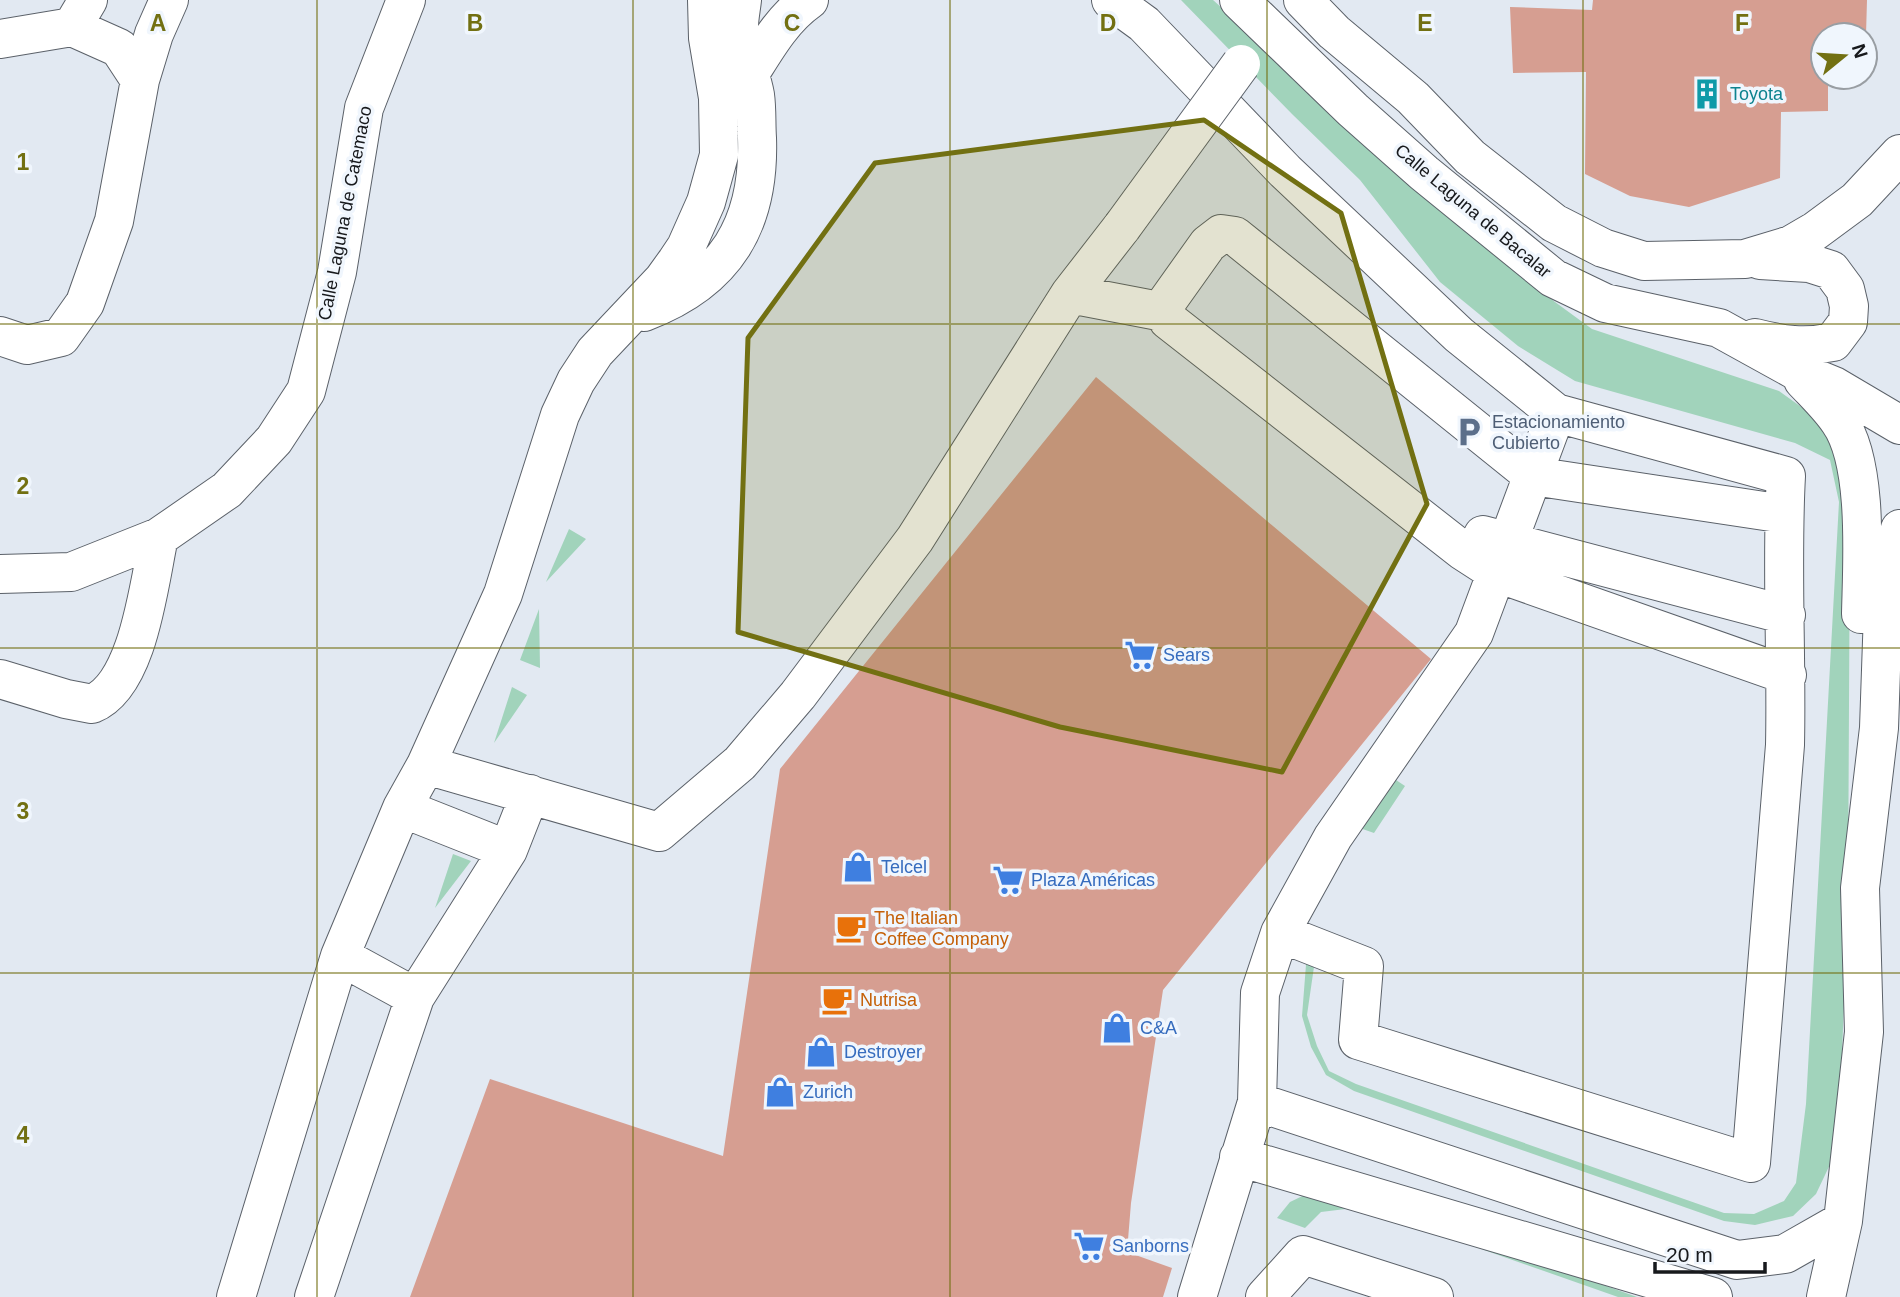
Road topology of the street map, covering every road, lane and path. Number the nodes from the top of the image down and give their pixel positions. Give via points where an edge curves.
1 (169, 0) edge
2 (406, 0) edge
3 (707, 0) edge
4 (742, 0) edge
5 (809, 0) edge
6 (1111, 0) edge
7 (1239, 0) edge
8 (1303, 0) edge
9 (80, 14) edge
10 (1270, 30) junction
11 (0, 39) edge
12 (750, 75) junction
13 (140, 80) junction
14 (1900, 154) edge
15 (1745, 259) junction
16 (690, 270) junction
17 (1070, 294) junction
18 (1164, 312) junction
19 (1719, 328) junction
20 (0, 336) edge
21 (1795, 370) junction
22 (1556, 413) junction
23 (1900, 425) edge
24 (1530, 481) junction
25 (1784, 514) junction
26 (1900, 528) edge
27 (159, 537) junction
28 (1486, 549) junction
29 (0, 574) edge
30 (1786, 615) junction
31 (1787, 676) junction
32 (0, 679) edge
33 (426, 765) junction
34 (530, 794) junction
35 (402, 808) junction
36 (508, 850) junction
37 (1860, 888) junction
38 (1280, 933) junction
39 (341, 956) junction
40 (415, 998) junction
41 (1257, 1102) junction
42 (1239, 1157) junction
43 (1843, 1222) junction
44 (236, 1297) edge
45 (314, 1297) edge
46 (1197, 1297) edge
47 (1265, 1297) edge
48 (1434, 1297) edge
49 (1713, 1297) edge
50 (1826, 1297) edge

1 - 13 street
2 - 27 street, Calle Laguna de Catemaco via 364,108 337,272 306,391 274,440 227,490
3 - 16 street via 719,155
4 - 12 street via 739,27
5 - 12 street via 773,37
6 - 22 street via 1144,24 1285,171 1459,335
7 - 10 street, Calle Laguna de Bacalar
8 - 15 street via 1413,98 1470,157 1554,223 1603,248 1644,261
9 - 11 street
9 - 13 street via 119,48
10 - 17 street, bridge
10 - 19 street, Calle Laguna de Bacalar via 1424,173 1553,278 1605,303
12 - 16 street via 757,148 755,190 745,224 736,241
13 - 20 street via 114,221 85,303 61,337 27,345
14 - 15 street via 1857,200 1815,231
15 - 19 street via 1809,263 1831,270 1845,289 1848,322 1833,342 1815,346 1791,346
16 - 33 street via 663,280 595,352 576,380 560,415 503,594
17 - 18 street
17 - 34 street via 915,539 798,695 740,763 659,832
18 - 24 street via 1208,244 1221,234 1235,236
18 - 28 street via 1168,320
19 - 21 street, Calle Laguna de Bacalar
21 - 23 street, Calle Laguna de Bacalar via 1834,386
21 - 37 street via 1841,423 1858,469
22 - 24 street
22 - 25 street via 1786,477
24 - 25 street
24 - 28 street
25 - 30 street
26 - 37 street via 1884,583 1879,728
27 - 29 street, Calle Laguna de Catemaco via 71,572
27 - 32 street via 130,662 106,695 92,704
28 - 30 street
28 - 31 street
28 - 38 street via 1474,634 1333,837
30 - 31 street
31 - 38 street via 1751,1163 1358,1040 1364,966
33 - 34 street
33 - 35 street
34 - 36 street
35 - 36 street
35 - 39 street
36 - 40 street
37 - 43 street via 1864,1032
38 - 41 street via 1260,993
39 - 40 street
39 - 44 street
40 - 45 street
41 - 42 street
41 - 43 street via 1737,1260 1784,1254
42 - 46 street
42 - 49 street
43 - 50 street
47 - 48 street via 1303,1255

